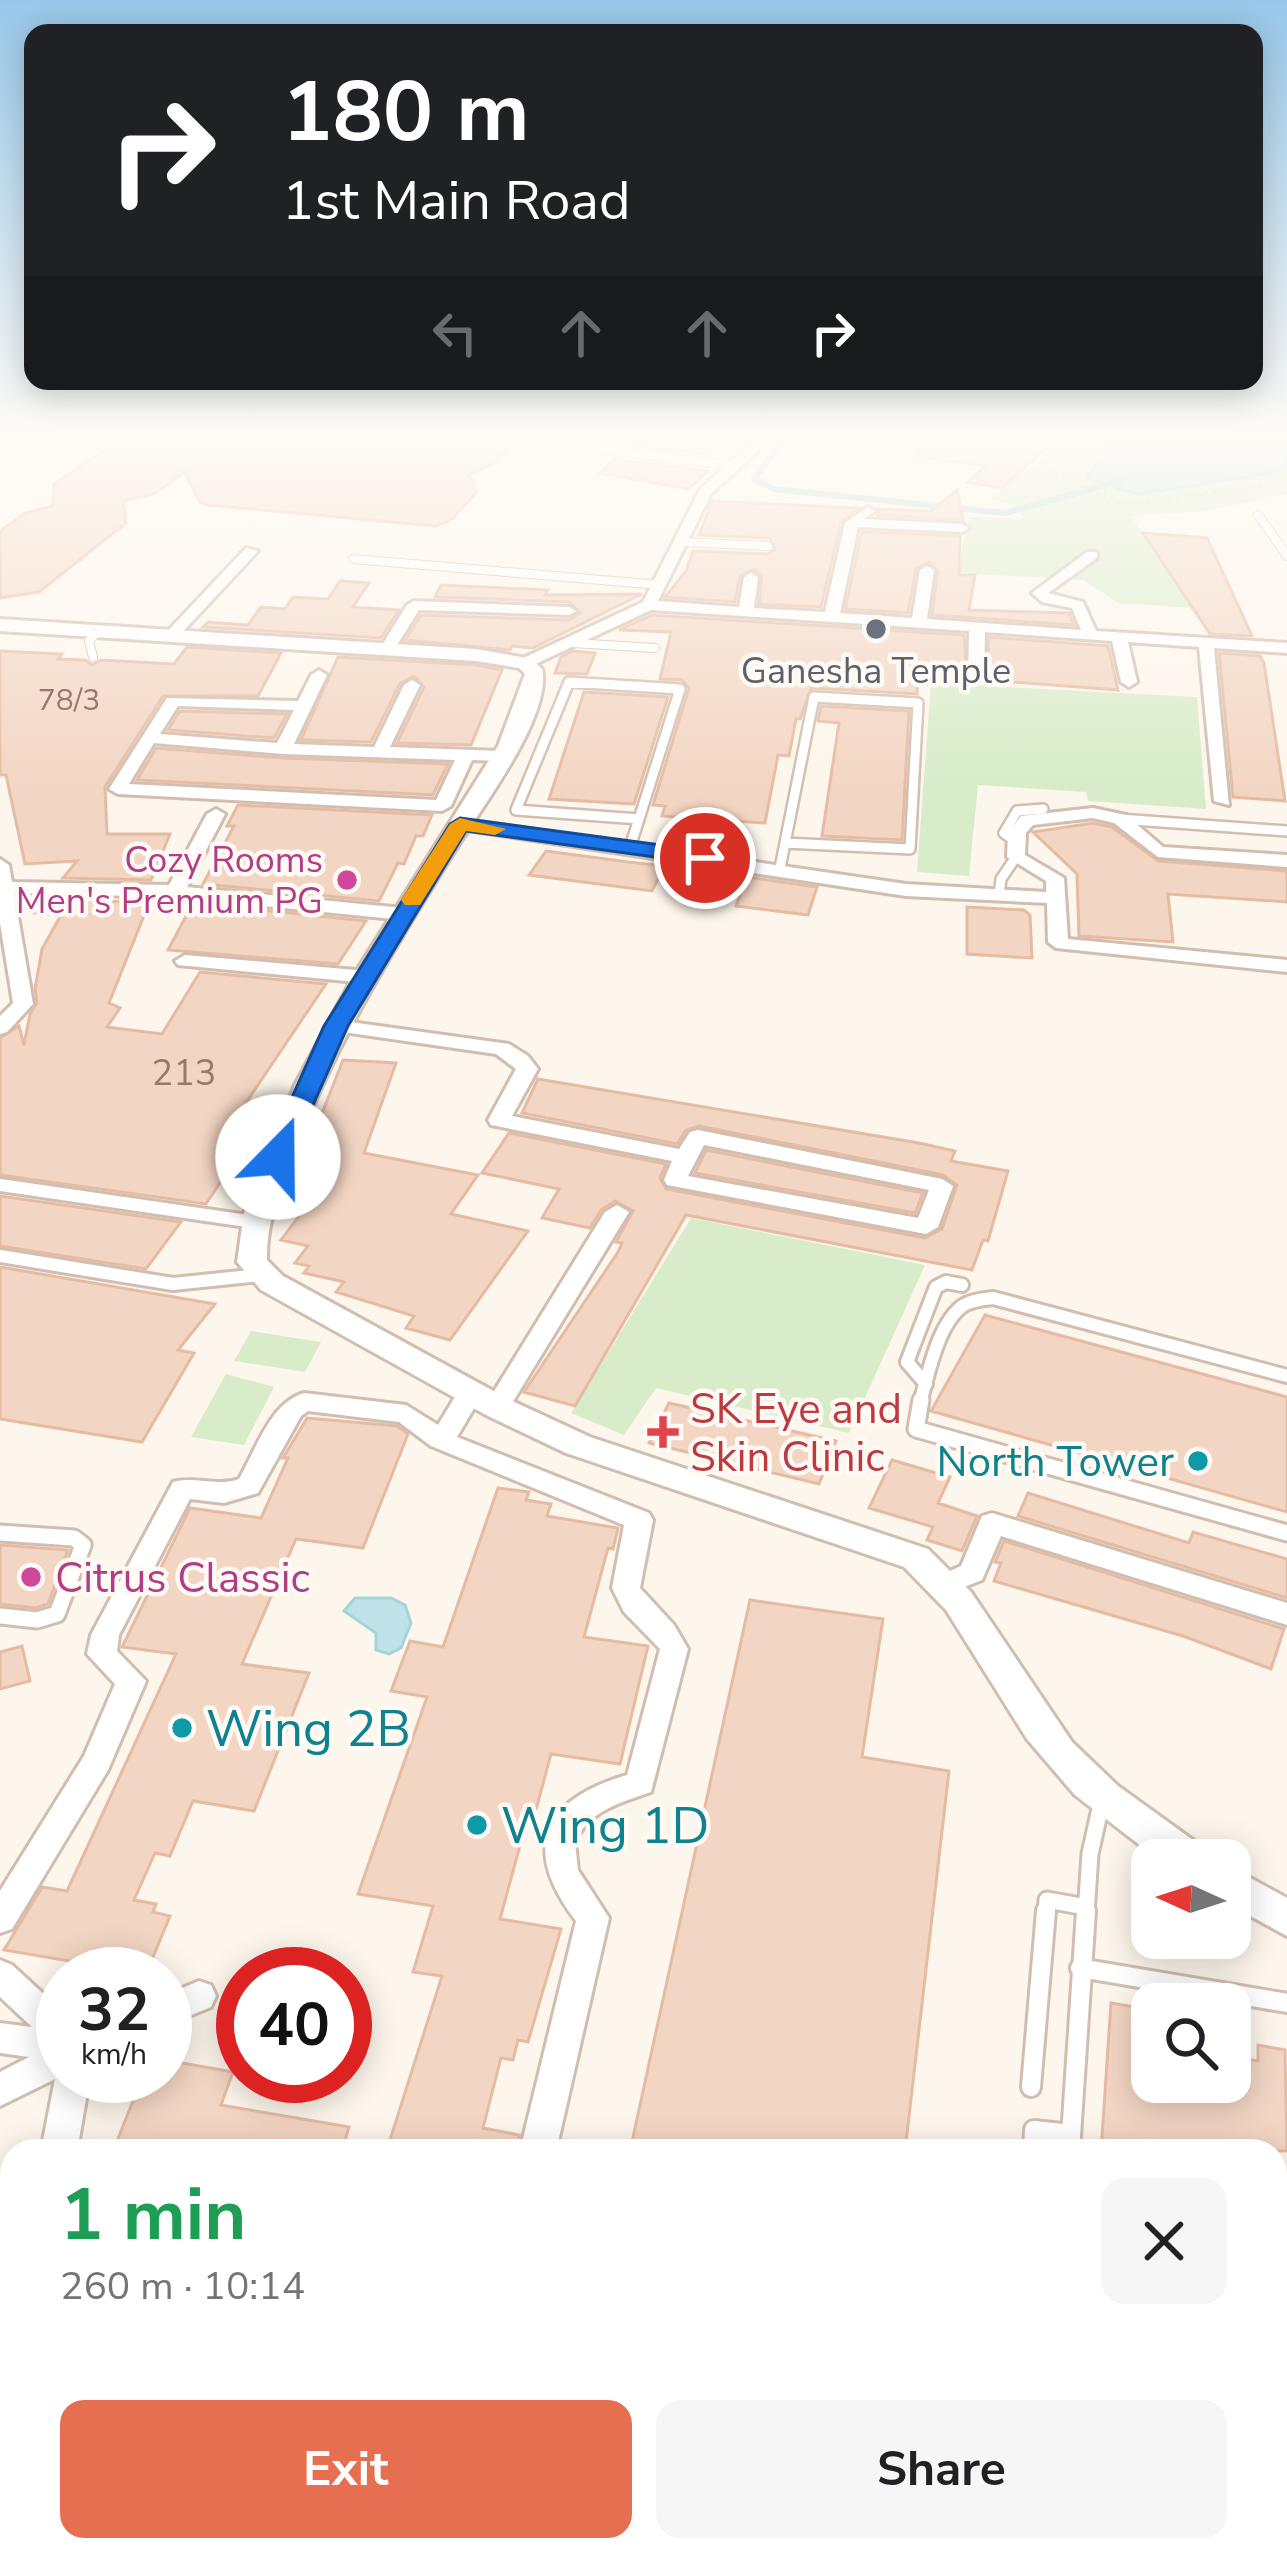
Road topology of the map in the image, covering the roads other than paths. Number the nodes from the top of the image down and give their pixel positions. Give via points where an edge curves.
1 (249, 552) edge
2 (677, 552) edge
3 (846, 552) edge
4 (1091, 555) dead end
5 (353, 559) dead end
6 (927, 570) dead end
7 (751, 578) dead end
8 (660, 585) junction
9 (649, 605) junction
10 (746, 610) junction
11 (568, 611) dead end
12 (832, 615) junction
13 (919, 623) junction
14 (0, 625) edge
15 (977, 628) junction
16 (97, 632) junction
17 (1091, 636) junction
18 (169, 638) junction
19 (1118, 638) junction
20 (1206, 642) junction
21 (573, 643) junction
22 (655, 648) dead end
23 (1287, 648) edge
24 (387, 650) junction
25 (92, 657) dead end
26 (526, 663) junction
27 (319, 675) dead end
28 (976, 676) dead end
29 (1129, 682) dead end
30 (412, 685) dead end
31 (304, 706) junction
32 (516, 727) junction
33 (550, 729) junction
34 (149, 738) junction
35 (283, 749) junction
36 (379, 753) junction
37 (466, 754) junction
38 (501, 755) junction
39 (1223, 801) dead end
40 (1043, 809) dead end
41 (216, 814) dead end
42 (639, 819) junction
43 (1120, 819) junction
44 (460, 824) junction
45 (1287, 831) edge
46 (785, 843) junction
47 (630, 847) junction
48 (1017, 850) junction
49 (1287, 862) edge
50 (780, 868) junction
51 (2, 873) edge
52 (175, 891) junction
53 (999, 895) junction
54 (1058, 898) junction
55 (403, 914) junction
56 (7, 945) edge
57 (185, 961) dead end
58 (1287, 966) edge
59 (367, 977) junction
60 (336, 1026) junction
61 (0, 1028) edge
62 (685, 1157) junction
63 (0, 1185) edge
64 (617, 1212) dead end
65 (255, 1222) junction
66 (0, 1256) edge
67 (261, 1275) junction
68 (962, 1285) dead end
69 (1287, 1376) edge
70 (926, 1384) junction
71 (484, 1400) junction
72 (440, 1441) junction
73 (1287, 1532) edge
74 (0, 1533) edge
75 (949, 1583) junction
76 (1287, 1614) edge
77 (0, 1616) edge
78 (1102, 1798) junction
79 (1160, 1839) edge
80 (1251, 1897) edge
81 (1086, 1907) junction
82 (0, 1918) edge
83 (1287, 1919) edge
84 (1080, 1968) junction
85 (0, 1975) edge
86 (199, 1996) dead end
87 (192, 1999) edge
88 (1287, 2003) edge
89 (36, 2009) edge
90 (0, 2038) edge
91 (36, 2043) edge
92 (36, 2071) edge
93 (1031, 2087) dead end
94 (0, 2090) edge
95 (68, 2103) edge
96 (61, 2139) edge
97 (541, 2139) edge
98 (1034, 2139) edge
99 (1061, 2139) edge
100 (1070, 2139) edge

1 - 18 street
2 - 8 street
3 - 12 street
4 - 17 street via 1039,593 1078,605
5 - 8 lane
6 - 13 street
7 - 10 street
8 - 9 street
9 - 10 street
9 - 21 street
10 - 12 street
11 - 24 street via 414,605
12 - 13 street
13 - 15 street
14 - 16 street
15 - 17 street
15 - 28 street
16 - 18 street
16 - 25 lane via 89,641
17 - 19 street
18 - 24 street
19 - 20 street
19 - 29 street
20 - 23 street
20 - 39 street
21 - 22 lane
21 - 26 street
24 - 26 street
26 - 32 street via 535,673
27 - 31 street
30 - 36 street
31 - 34 street via 173,700
31 - 35 street
32 - 33 lane
32 - 38 street
33 - 42 lane via 516,810
33 - 42 lane via 569,682 680,689
34 - 35 street
34 - 37 street via 118,789 442,806
35 - 36 street
36 - 37 street
37 - 38 street
38 - 44 street
40 - 48 lane via 1017,811 1004,833
41 - 52 street
42 - 47 lane
43 - 45 lane
43 - 48 street via 1071,812 1027,820
43 - 49 street via 1158,852
44 - 47 street
44 - 55 street
46 - 46 lane via 814,697 918,704 910,849
46 - 50 lane
47 - 50 street
48 - 53 lane
48 - 54 street via 1054,878
50 - 53 street via 906,890
51 - 52 street
51 - 56 street
52 - 55 street
53 - 54 street
54 - 58 street via 1058,942 1070,948
55 - 59 street
56 - 61 street via 23,1004
57 - 59 street
59 - 60 street
60 - 62 street via 502,1048 526,1070 499,1120
60 - 65 street
62 - 62 street via 675,1180 926,1227 942,1186 698,1137
63 - 65 lane
64 - 71 street
65 - 67 street via 252,1262
66 - 67 lane via 173,1284
67 - 71 street
68 - 70 lane via 936,1287 907,1362
69 - 70 lane via 992,1298 967,1302 955,1314
70 - 73 lane via 916,1429
71 - 72 street
71 - 75 street via 578,1445 916,1558
72 - 82 street via 406,1414 304,1402 291,1410 249,1486 182,1489 106,1636 102,1654 131,1681 123,1701 97,1760
72 - 97 street via 639,1520 625,1585 674,1649 640,1783 598,1797 573,1816 559,1844 558,1868 593,1918
74 - 77 lane via 74,1538 83,1553 57,1613
75 - 76 street via 972,1573 992,1522
75 - 78 street via 1057,1750
78 - 79 street
78 - 81 lane
80 - 83 street
81 - 84 lane
81 - 93 lane via 1047,1900
84 - 88 lane
84 - 100 lane
85 - 89 street
86 - 87 street
90 - 91 street
92 - 94 street
95 - 96 street
98 - 99 lane via 1034,2130

